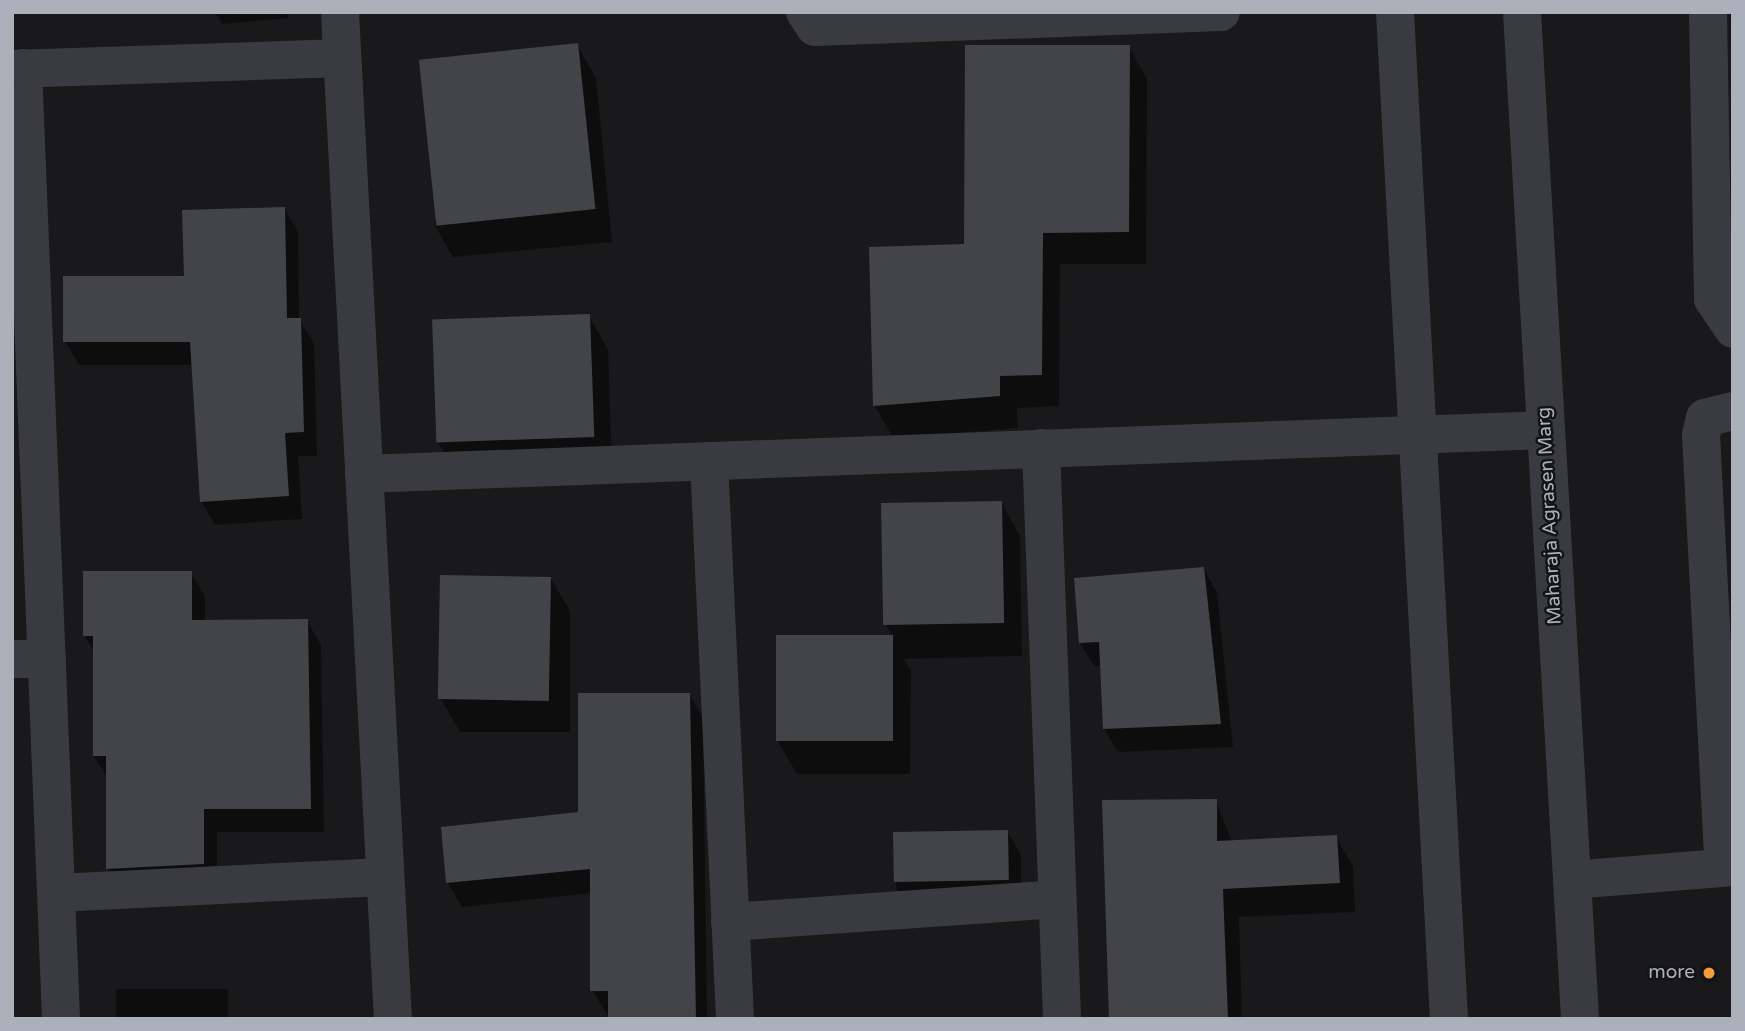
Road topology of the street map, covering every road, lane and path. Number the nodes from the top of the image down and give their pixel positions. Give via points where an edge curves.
1 (340, 12) edge
2 (804, 12) edge
3 (1221, 12) edge
4 (1395, 12) edge
5 (1522, 12) edge
6 (1708, 12) edge
7 (342, 58) junction
8 (18, 68) edge
9 (1733, 329) edge
10 (1733, 411) edge
11 (1545, 430) junction
12 (1418, 433) junction
13 (1041, 448) junction
14 (709, 461) junction
15 (364, 474) junction
16 (1722, 636) edge
17 (29, 659) edge
18 (1733, 866) edge
19 (385, 877) junction
20 (1572, 880) junction
21 (56, 893) junction
22 (1057, 899) junction
23 (730, 922) junction
24 (61, 1019) edge
25 (393, 1019) edge
26 (735, 1019) edge
27 (1062, 1019) edge
28 (1449, 1019) edge
29 (1580, 1019) edge

1 - 7 street
2 - 3 street via 815,27
4 - 12 street
5 - 11 street, Maharaja Agrasen Marg
6 - 9 street via 1713,299
7 - 8 street
7 - 15 street
8 - 17 street
10 - 16 street via 1705,418 1701,435
11 - 12 street
11 - 20 street, Maharaja Agrasen Marg
12 - 13 street
12 - 28 street
13 - 14 street
13 - 22 street
14 - 15 street
14 - 23 street
15 - 19 street
16 - 18 street via 1723,853
17 - 21 street
18 - 20 street
19 - 21 street
19 - 25 street
20 - 29 street, Maharaja Agrasen Marg
21 - 24 street
22 - 23 street
22 - 27 street
23 - 26 street

